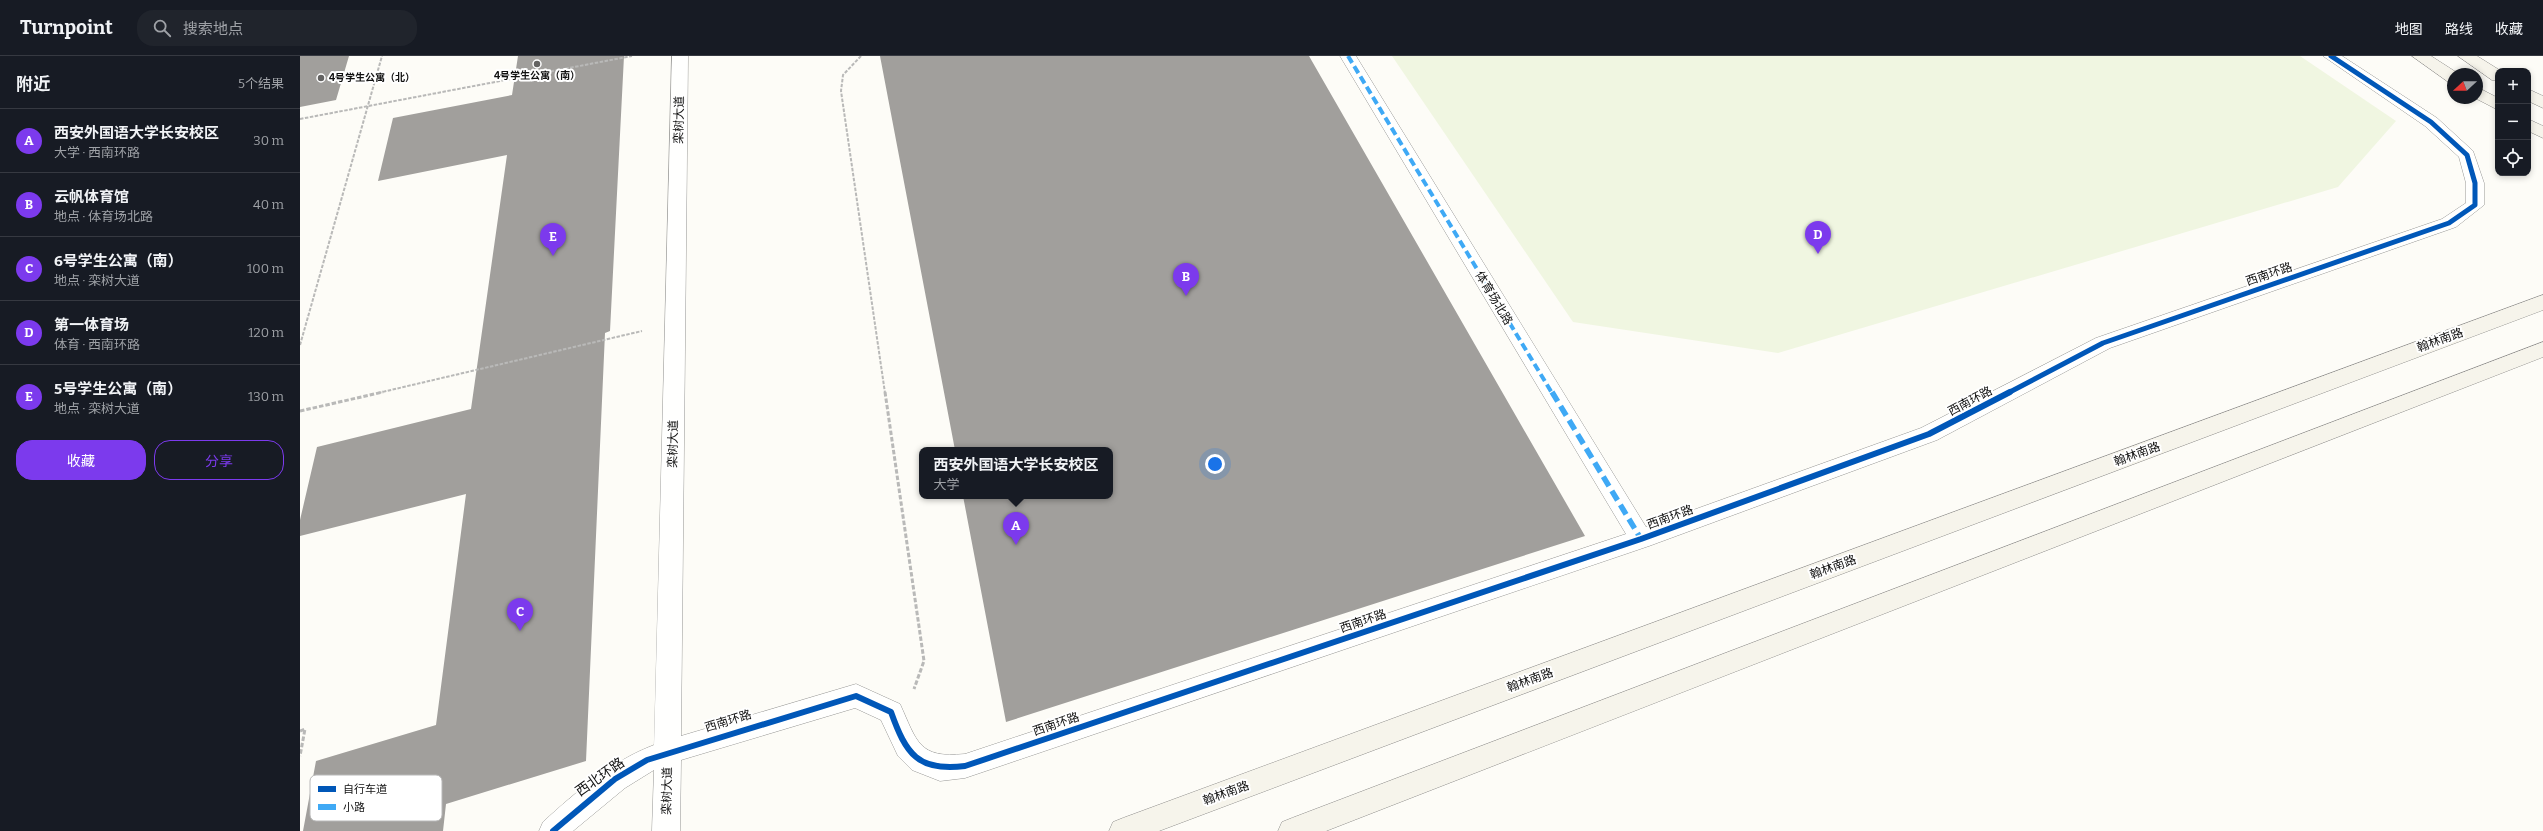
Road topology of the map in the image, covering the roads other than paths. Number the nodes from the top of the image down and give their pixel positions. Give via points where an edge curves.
1 (680, 56) edge
2 (1348, 56) edge
3 (2331, 56) edge
4 (2420, 56) edge
5 (2466, 56) edge
6 (2447, 73) edge
7 (2495, 74) edge
8 (2483, 96) edge
9 (2531, 96) edge
10 (2543, 103) edge
11 (2496, 104) edge
12 (2531, 126) edge
13 (2543, 133) edge
14 (2543, 302) edge
15 (2543, 349) edge
16 (1641, 539) junction
17 (668, 752) junction
18 (553, 831) edge
19 (666, 831) edge
20 (1124, 831) edge
21 (1292, 831) edge

1 - 17 street, 栾树大道
2 - 16 street, 体育场北路
3 - 16 street, 西南环路 via 2431,122 2467,155 2476,183 2475,205 2449,223 2103,343 1929,434
4 - 6 street
5 - 7 street
8 - 11 street
9 - 10 street
12 - 13 street
14 - 20 street, 翰林南路
15 - 21 street
16 - 17 street, 西南环路 via 965,766 938,768 915,757 900,735 891,712 856,696
17 - 18 street, 西北环路 via 647,760 615,780 579,806
17 - 19 street, 栾树大道

